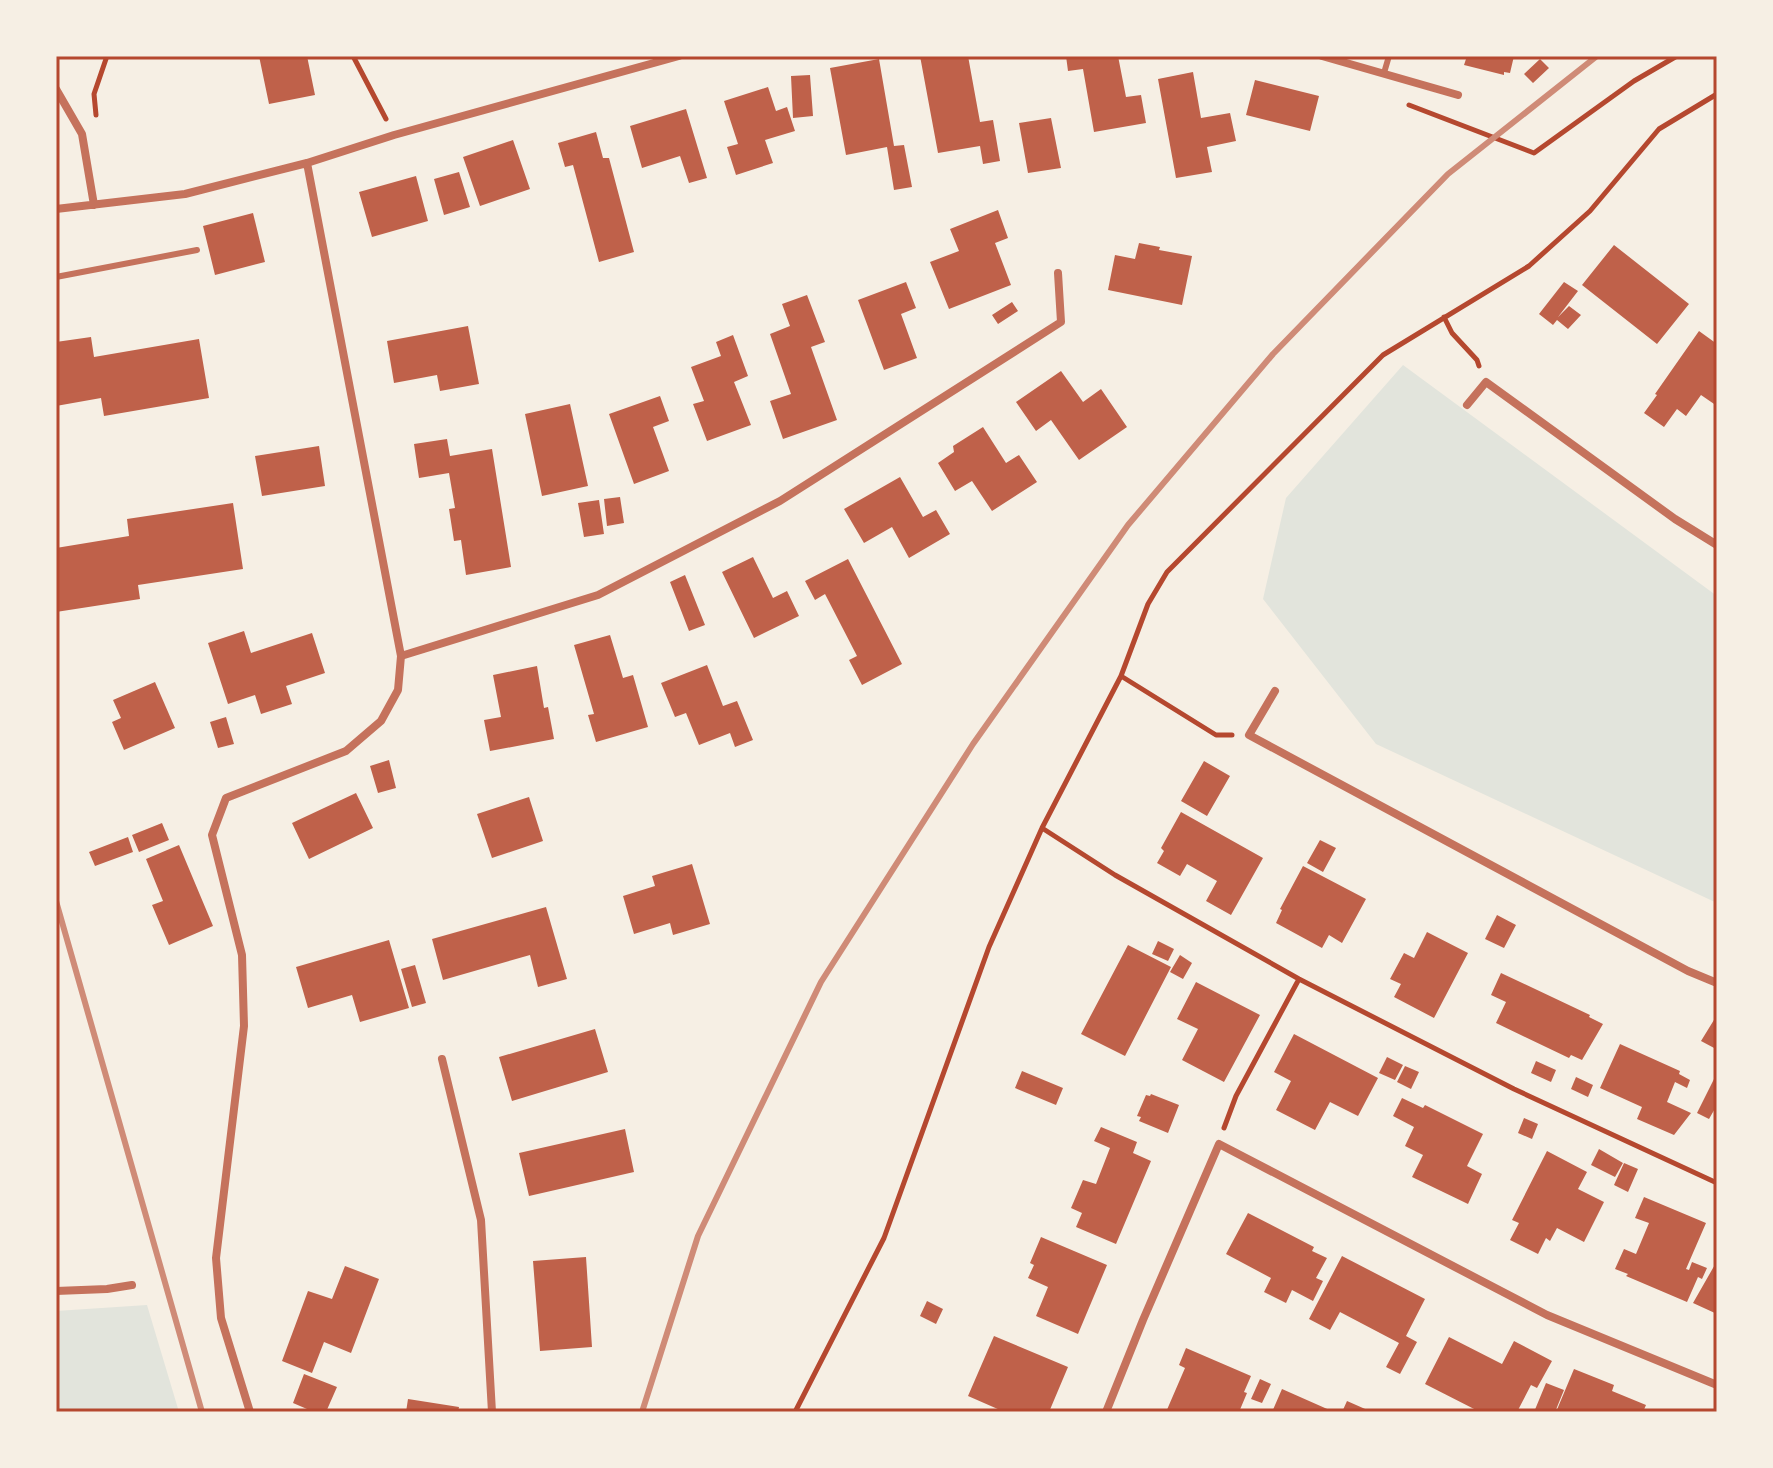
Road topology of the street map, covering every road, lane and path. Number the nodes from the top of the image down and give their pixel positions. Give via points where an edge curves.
1 (353, 56) edge
2 (679, 56) edge
3 (1322, 56) edge
4 (1389, 56) edge
5 (1677, 56) edge
6 (1384, 73) junction
7 (56, 89) edge
8 (1717, 94) edge
9 (1458, 95) dead end
10 (1443, 118) dead end
11 (394, 135) junction
12 (307, 163) junction
13 (94, 205) junction
14 (56, 209) edge
15 (197, 250) dead end
16 (1058, 273) dead end
17 (56, 277) edge
18 (1444, 317) junction
19 (1486, 382) junction
20 (1467, 405) dead end
21 (1717, 545) edge
22 (401, 656) junction
23 (1121, 676) junction
24 (1275, 691) dead end
25 (1249, 735) junction
26 (1042, 828) junction
27 (1299, 979) junction
28 (1717, 983) edge
29 (442, 1059) dead end
30 (1219, 1144) junction
31 (1717, 1183) edge
32 (132, 1285) dead end
33 (56, 1291) edge
34 (1717, 1385) edge
35 (250, 1412) edge
36 (492, 1412) edge
37 (795, 1412) edge
38 (1106, 1412) edge

1 - 11 path
2 - 11 street
3 - 6 street
4 - 6 lane
5 - 10 path via 1534,153
6 - 9 street
7 - 13 street via 82,134
8 - 18 path via 1659,129 1590,211 1529,266
11 - 12 street
12 - 13 street via 185,194
12 - 22 street
13 - 14 street
15 - 17 lane
16 - 22 street via 1061,322 780,501 598,595
18 - 19 path via 1477,360
18 - 23 path via 1383,355 1167,572 1148,604
19 - 20 street
19 - 21 street
22 - 35 street via 398,690 381,721 346,751 226,798 212,835 242,955 244,1026 216,1258 221,1318
23 - 25 path via 1216,735
23 - 26 path
24 - 25 street
25 - 28 street
26 - 27 path
26 - 37 path via 989,947 884,1238
27 - 30 path via 1236,1096
27 - 31 path via 1514,1089
29 - 36 street via 481,1220
30 - 34 street via 1547,1315
30 - 38 street
32 - 33 street

